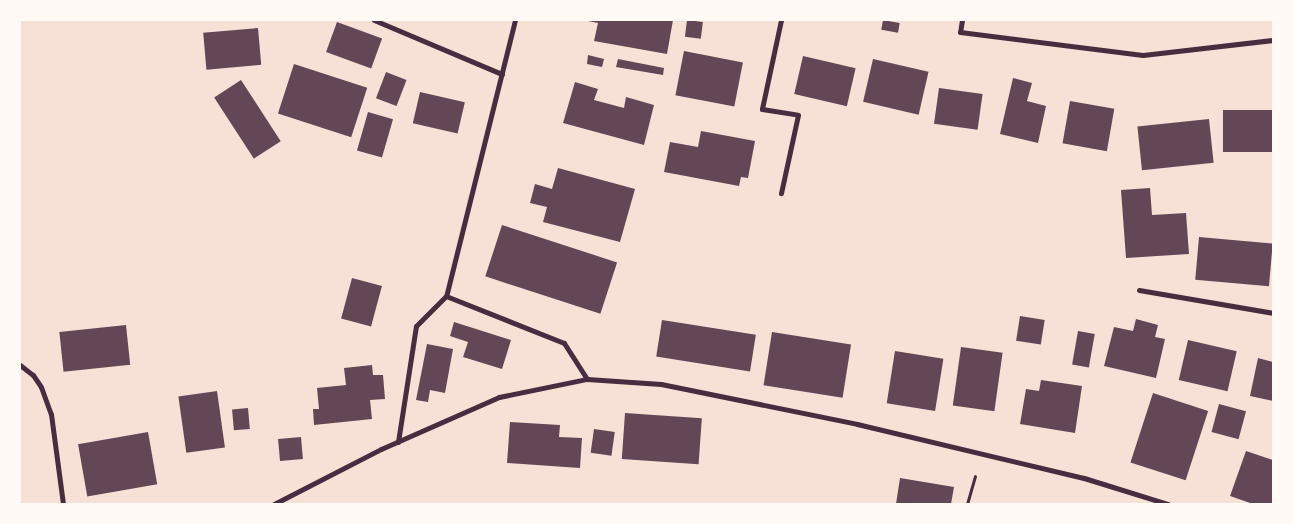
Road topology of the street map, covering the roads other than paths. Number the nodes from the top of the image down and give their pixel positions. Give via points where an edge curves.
1 (374, 20) edge
2 (515, 20) edge
3 (780, 20) edge
4 (962, 20) edge
5 (1273, 40) edge
6 (502, 74) junction
7 (781, 193) dead end
8 (1139, 290) dead end
9 (446, 296) junction
10 (1273, 313) edge
11 (20, 365) edge
12 (587, 379) junction
13 (398, 442) junction
14 (63, 504) edge
15 (274, 504) edge
16 (1168, 504) edge

1 - 6 street
2 - 6 street
3 - 7 street via 762,109 798,115
4 - 5 street via 960,32 1144,55
6 - 9 street
8 - 10 street
9 - 12 street via 564,343
9 - 13 street via 416,326
11 - 14 street via 41,387 51,414
12 - 13 street via 499,397
12 - 16 street via 661,384 981,453 1084,478
13 - 15 street

